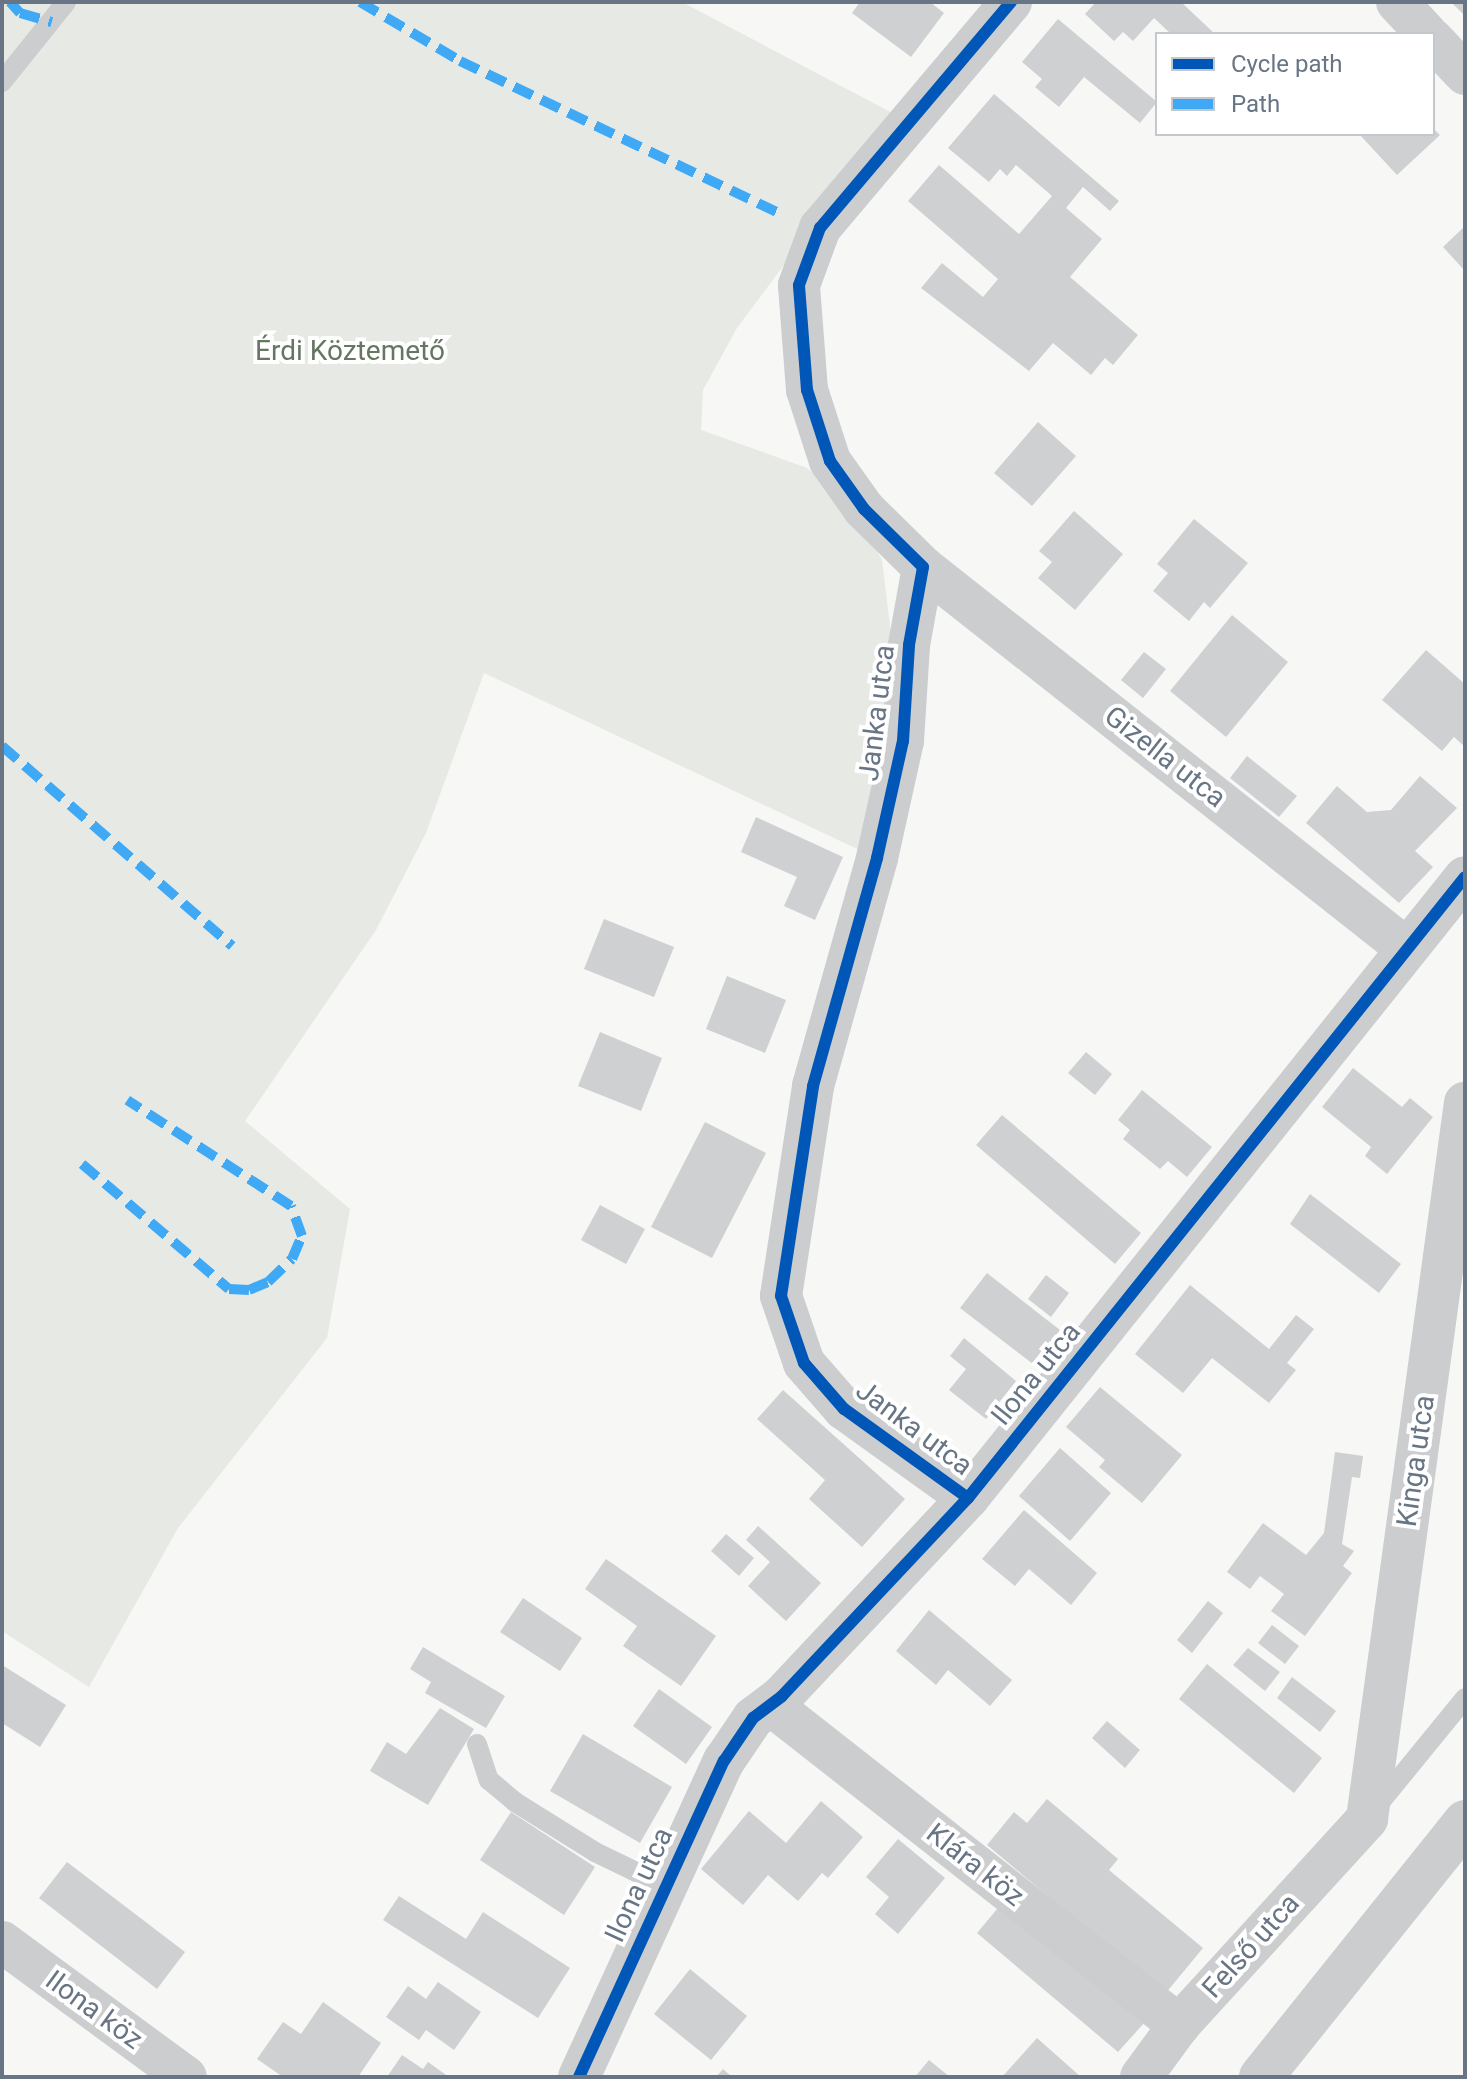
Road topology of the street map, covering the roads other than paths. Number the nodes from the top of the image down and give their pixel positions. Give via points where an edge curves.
1 (66, 2) edge
2 (1011, 2) edge
3 (1397, 2) edge
4 (1425, 32) edge
5 (1435, 42) edge
6 (1465, 74) edge
7 (2, 82) edge
8 (923, 567) junction
9 (1465, 877) edge
10 (1406, 948) junction
11 (1465, 1103) edge
12 (968, 1498) junction
13 (1465, 1698) edge
14 (771, 1705) junction
15 (477, 1744) dead end
16 (1367, 1819) junction
17 (1465, 1822) edge
18 (665, 1886) junction
19 (2, 1942) edge
20 (1179, 2025) junction
21 (186, 2077) edge
22 (579, 2077) edge
23 (1141, 2077) edge
24 (1261, 2077) edge

1 - 7 lane
2 - 8 street via 820,228 799,285 807,390 830,461 864,509
3 - 4 street
5 - 6 street
8 - 10 street, Gizella utca
8 - 12 street, Janka utca via 909,645 903,741 877,858 813,1086 781,1296 804,1363 844,1409
9 - 10 street, Ilona utca
10 - 12 street, Ilona utca
11 - 16 street, Kinga utca
12 - 14 street, Ilona utca
13 - 16 lane
14 - 18 street, Ilona utca via 753,1718 724,1761
14 - 20 street, Klára köz
15 - 18 lane via 489,1780 515,1802 595,1852
16 - 20 street, Felső utca
17 - 24 street
18 - 22 street, Ilona utca
19 - 21 street, Ilona köz
20 - 23 street, Felső utca

